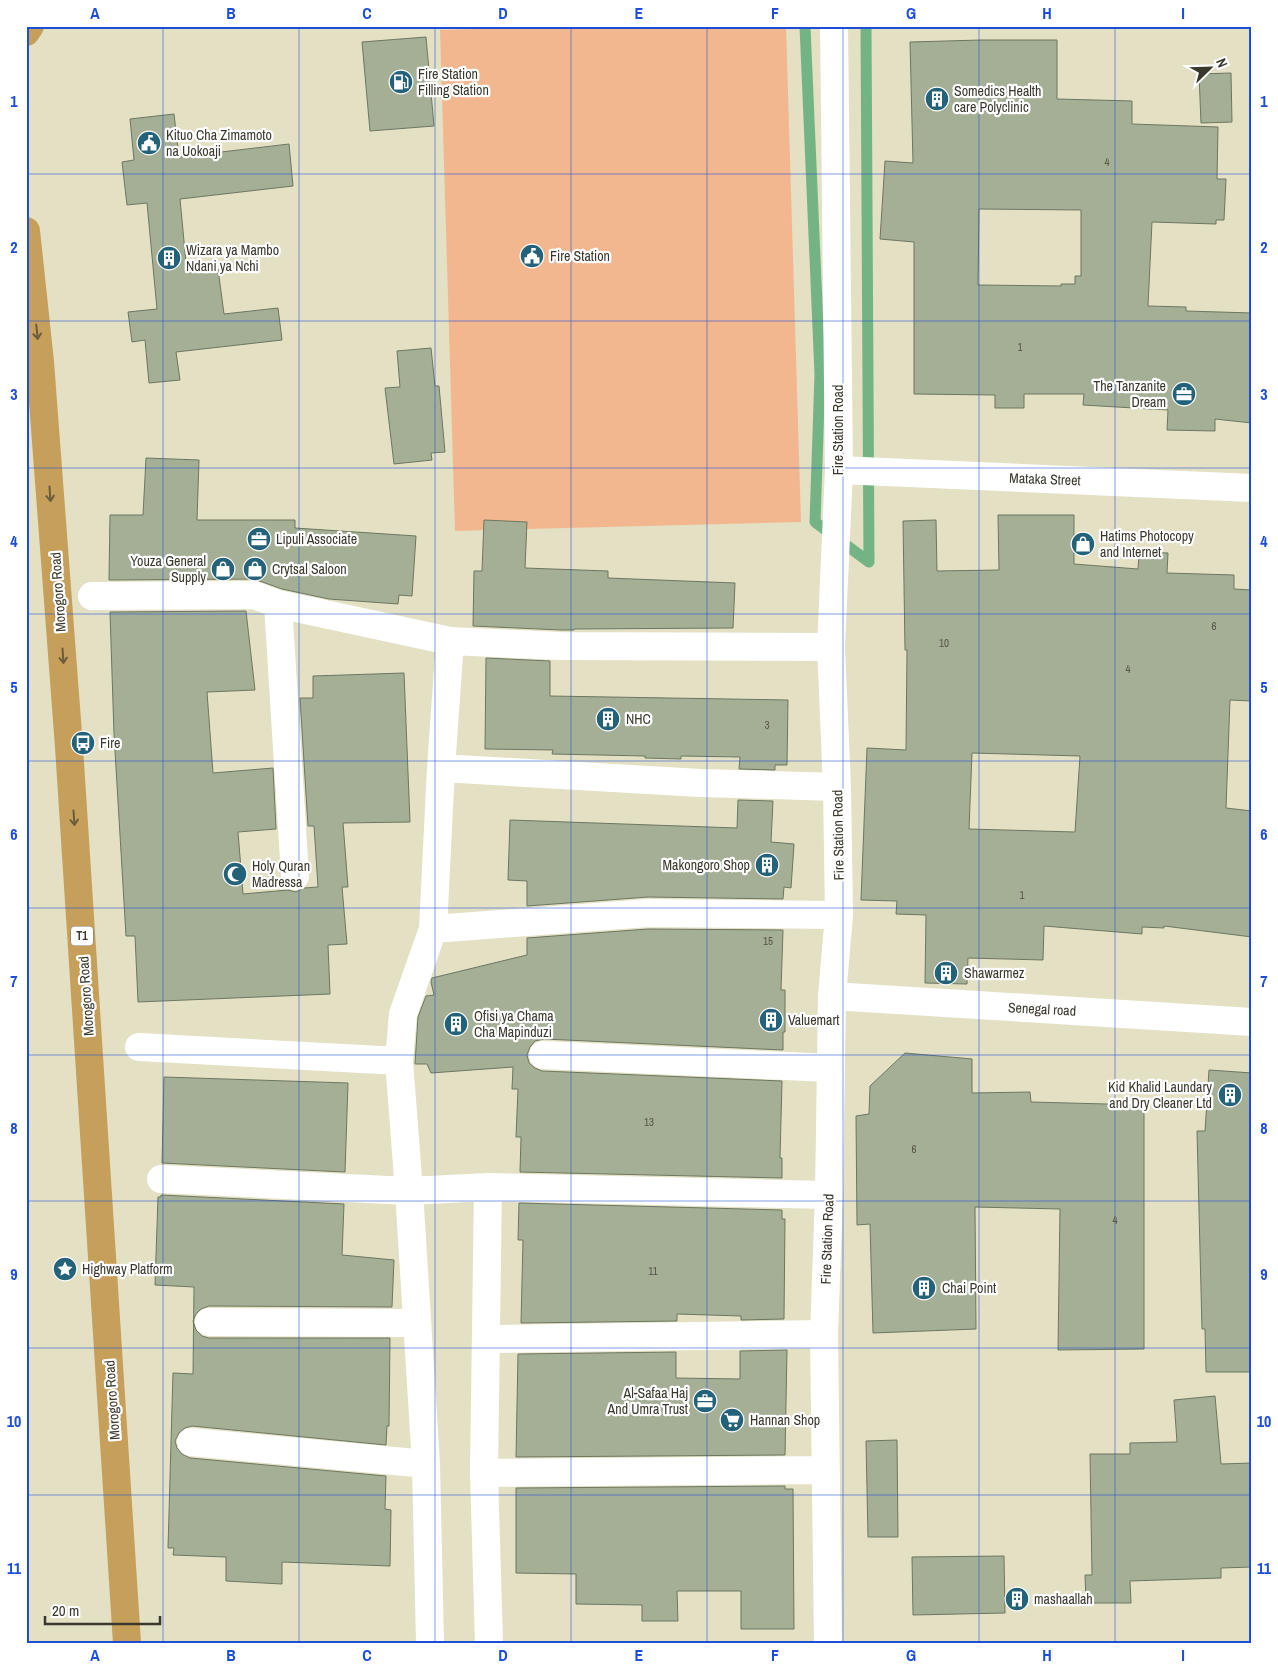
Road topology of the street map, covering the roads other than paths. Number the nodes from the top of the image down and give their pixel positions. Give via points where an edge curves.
1 (30, 26) edge
2 (834, 26) edge
3 (26, 32) edge
4 (26, 231) edge
5 (839, 470) junction
6 (1252, 488) edge
7 (92, 596) dead end
8 (278, 604) junction
9 (450, 641) junction
10 (832, 647) junction
11 (441, 768) junction
12 (838, 787) junction
13 (295, 876) dead end
14 (839, 915) junction
15 (433, 929) junction
16 (832, 996) junction
17 (1252, 1022) edge
18 (139, 1047) dead end
19 (543, 1055) dead end
20 (399, 1062) junction
21 (831, 1068) junction
22 (161, 1179) dead end
23 (488, 1187) junction
24 (409, 1191) junction
25 (829, 1195) junction
26 (209, 1322) dead end
27 (417, 1323) junction
28 (824, 1334) junction
29 (487, 1339) junction
30 (192, 1442) dead end
31 (426, 1464) junction
32 (825, 1470) junction
33 (484, 1473) junction
34 (127, 1643) edge
35 (430, 1643) edge
36 (489, 1643) edge
37 (828, 1643) edge

1 - 3 highway
2 - 5 street, Fire Station Road
4 -> 34 highway, Morogoro Road / T1 via 40,362 70,746
5 - 6 street, Mataka Street
5 - 10 street, Fire Station Road
7 - 8 street via 254,595
8 - 9 street
8 - 13 street
9 - 10 street via 561,646
9 - 11 street
10 - 12 street, Fire Station Road
11 - 12 street via 700,783
11 - 15 street
12 - 14 street, Fire Station Road
14 - 15 street via 648,913
14 - 16 street, Fire Station Road
15 - 20 street via 403,1014
16 - 17 street, Senegal road
16 - 21 street, Fire Station Road
18 - 20 street
19 - 21 street
20 - 24 street
21 - 25 street, Fire Station Road
22 - 24 street
23 - 24 street
23 - 25 street
23 - 29 street
24 - 27 street
25 - 28 street, Fire Station Road
26 - 27 street
27 - 31 street
28 - 29 street
28 - 32 street, Fire Station Road
29 - 33 street
30 - 31 street
31 - 35 street
32 - 33 street
32 - 37 street, Fire Station Road
33 - 36 street

